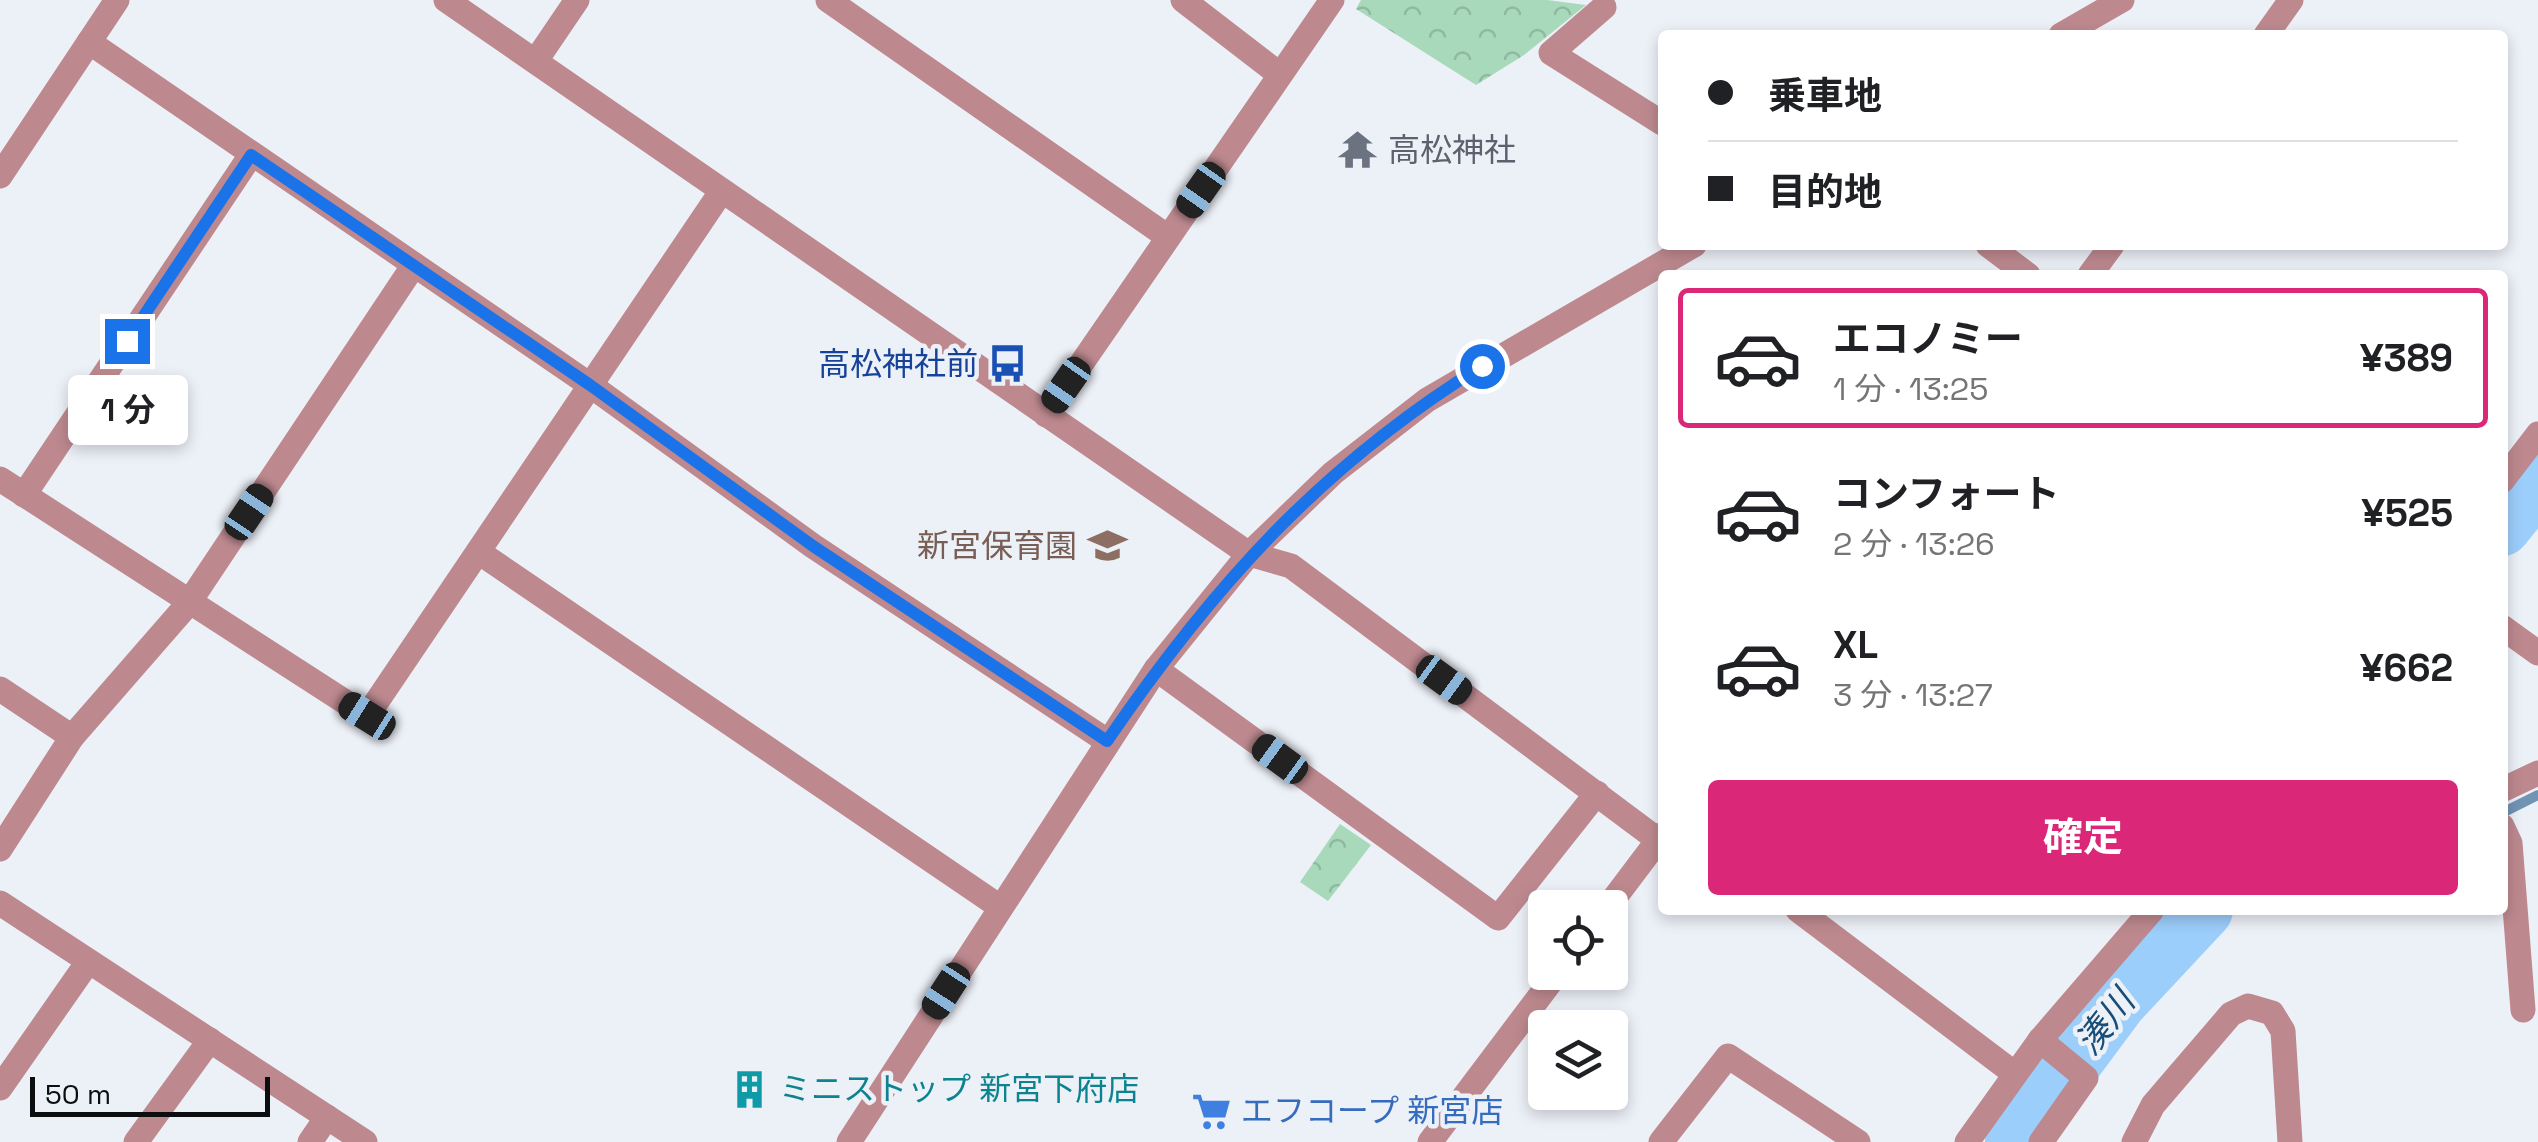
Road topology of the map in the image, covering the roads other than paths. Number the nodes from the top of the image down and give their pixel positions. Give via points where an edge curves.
1 (117, 0) edge
2 (446, 0) edge
3 (578, 0) edge
4 (828, 0) edge
5 (1183, 0) edge
6 (1332, 0) edge
7 (2291, 0) edge
8 (2104, 4) edge
9 (1604, 7) dead end
10 (2068, 30) edge
11 (2270, 30) edge
12 (89, 42) junction
13 (537, 59) junction
14 (1279, 74) junction
15 (1658, 120) edge
16 (251, 155) junction
17 (0, 176) edge
18 (721, 192) junction
19 (1168, 237) junction
20 (1685, 250) edge
21 (1995, 250) edge
22 (414, 265) junction
23 (2021, 270) edge
24 (590, 385) junction
25 (1046, 415) junction
26 (2538, 434) edge
27 (2508, 474) edge
28 (0, 480) edge
29 (24, 496) junction
30 (480, 553) junction
31 (1250, 554) junction
32 (188, 604) junction
33 (2508, 631) edge
34 (2538, 653) edge
35 (1156, 669) junction
36 (0, 689) edge
37 (72, 737) junction
38 (1107, 741) junction
39 (2538, 773) edge
40 (2508, 787) edge
41 (1597, 793) junction
42 (1658, 837) edge
43 (2508, 839) edge
44 (1658, 841) edge
45 (0, 849) edge
46 (1621, 890) edge
47 (0, 903) edge
48 (1000, 907) junction
49 (1805, 915) edge
50 (2145, 915) edge
51 (88, 962) junction
52 (1544, 990) edge
53 (2522, 1010) dead end
54 (210, 1040) junction
55 (2040, 1040) junction
56 (2015, 1074) junction
57 (0, 1088) edge
58 (327, 1117) junction
59 (136, 1142) edge
60 (310, 1142) edge
61 (365, 1142) edge
62 (849, 1142) edge
63 (1430, 1142) edge
64 (1661, 1142) edge
65 (1858, 1142) edge
66 (1967, 1142) edge
67 (2041, 1142) edge
68 (2134, 1142) edge
69 (2290, 1142) edge

1 - 12 street
2 - 13 street
3 - 13 street
4 - 19 street
5 - 14 street
6 - 14 street
7 - 11 street
8 - 10 street
9 - 15 street via 1550,53
12 - 16 street
12 - 17 street
13 - 18 street
14 - 19 street
16 - 22 street
16 - 29 street
18 - 24 street
18 - 25 street
19 - 25 street
20 - 31 street via 1427,400 1333,473
21 - 23 street
22 - 24 street
22 - 32 street
24 - 30 street
24 - 38 street via 813,546
25 - 31 street
26 - 27 street
28 - 29 street
29 - 32 street
30 - 32 street via 367,716
30 - 48 street
31 - 35 street
31 - 41 street via 1291,566
32 - 37 street
33 - 34 street
35 - 38 street
35 - 41 street via 1498,918
36 - 37 street
37 - 45 street
38 - 48 street
39 - 40 street
41 - 42 street
43 - 53 street
44 - 46 street
47 - 51 street
48 - 62 street
49 - 56 street
50 - 55 street
51 - 54 street
51 - 57 street
52 - 63 street
54 - 58 street
54 - 59 street
55 - 56 street
55 - 67 street via 2086,1078
56 - 66 street
58 - 60 street
58 - 61 street
64 - 65 street via 1728,1056
68 - 69 street via 2153,1106 2231,1014 2248,1006 2272,1013 2283,1031

